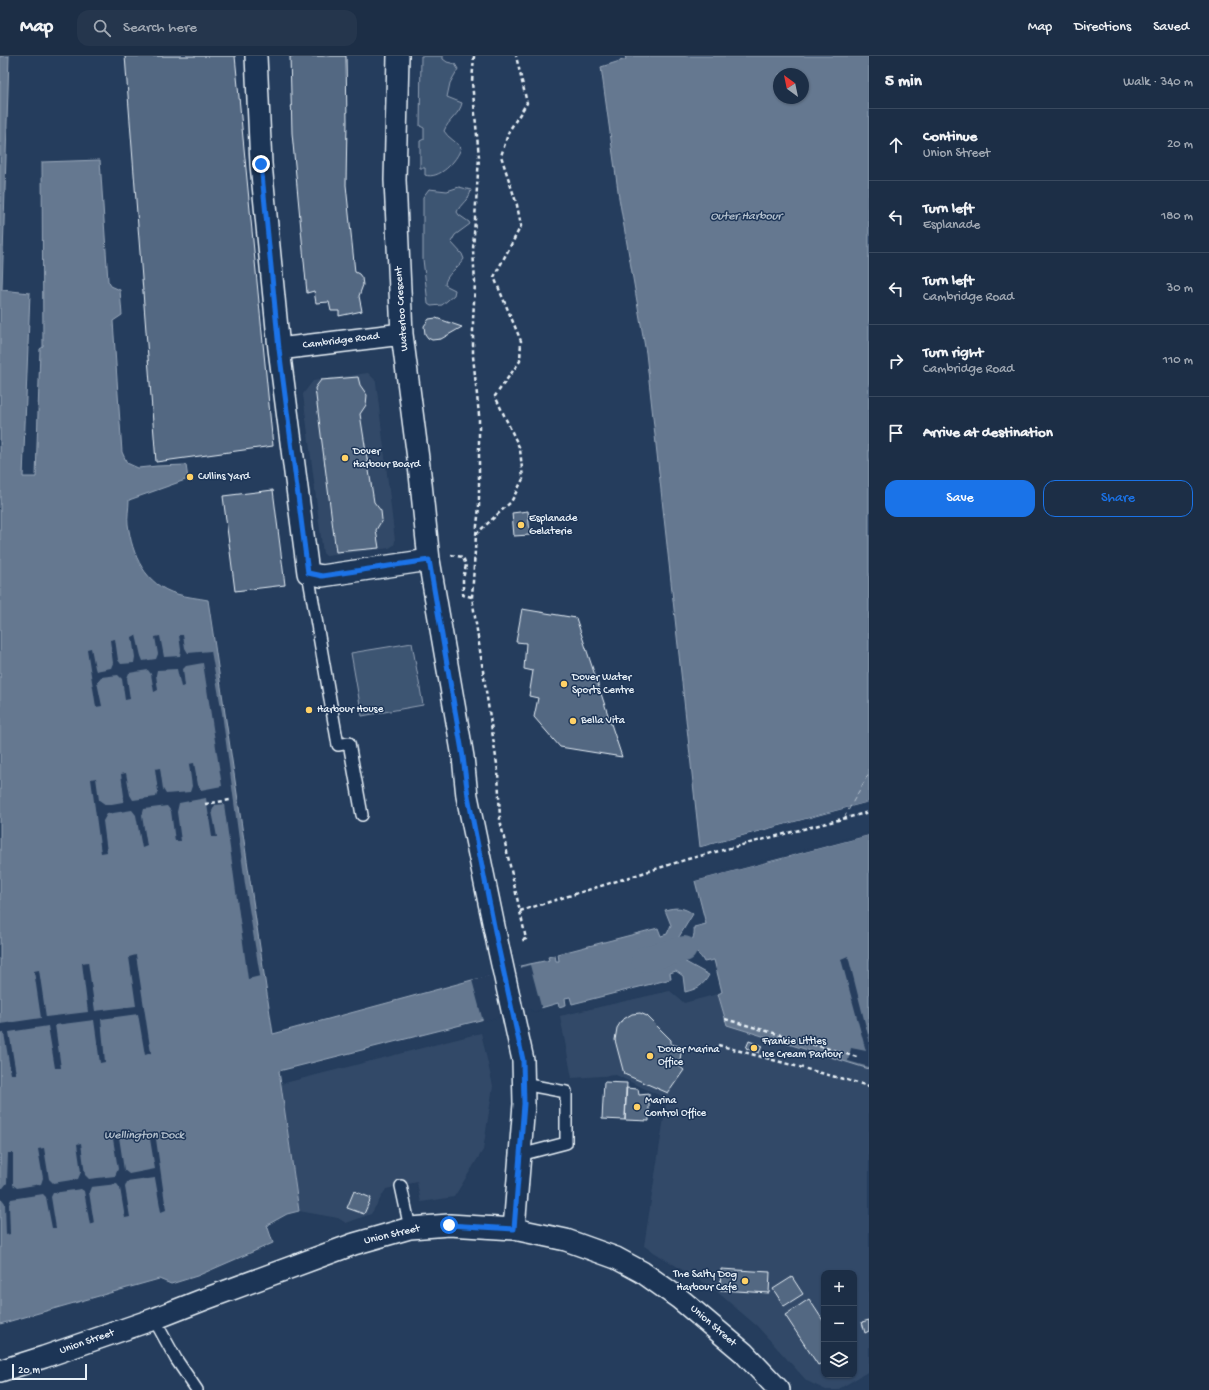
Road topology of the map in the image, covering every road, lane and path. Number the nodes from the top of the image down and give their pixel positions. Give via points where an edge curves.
1 (256, 56) edge
2 (398, 56) edge
3 (474, 56) edge
4 (516, 56) edge
5 (402, 334) junction
6 (279, 349) junction
7 (476, 535) junction
8 (429, 560) junction
9 (308, 573) junction
10 (230, 800) dead end
11 (205, 804) dead end
12 (869, 812) edge
13 (362, 814) dead end
14 (506, 846) dead end
15 (520, 911) dead end
16 (725, 1019) dead end
17 (718, 1045) dead end
18 (857, 1057) dead end
19 (523, 1084) junction
20 (869, 1086) edge
21 (520, 1155) junction
22 (401, 1186) dead end
23 (410, 1228) junction
24 (514, 1229) junction
25 (154, 1319) junction
26 (0, 1371) edge
27 (197, 1390) edge
28 (778, 1390) edge

1 - 6 street via 261,164
2 - 5 street, Waterloo Crescent via 396,180
3 - 7 path via 472,82 479,157 473,250 474,356 479,415 479,507
4 - 7 path via 527,103 510,131 501,156 517,204 521,226 494,277 521,341 520,361 495,396 520,449 523,479 510,502
5 - 6 street, Cambridge Road
5 - 8 street, Waterloo Crescent
6 - 9 street
7 - 14 path via 472,597 498,771 500,820
8 - 9 street via 322,576
8 - 19 street, Waterloo Crescent via 468,796 523,1060
9 - 13 lane via 338,745 349,743
10 - 11 path
12 - 15 path via 688,859
16 - 18 path
17 - 20 path
19 - 21 street, Waterloo Crescent
19 - 21 lane via 566,1092 566,1143
21 - 24 street, Waterloo Crescent
22 - 23 lane
23 - 24 street, Union Street via 449,1225
23 - 25 street, Union Street via 354,1244
24 - 28 street, Union Street via 566,1240 616,1258 642,1272 720,1332 744,1353
25 - 26 street, Union Street
25 - 27 lane

